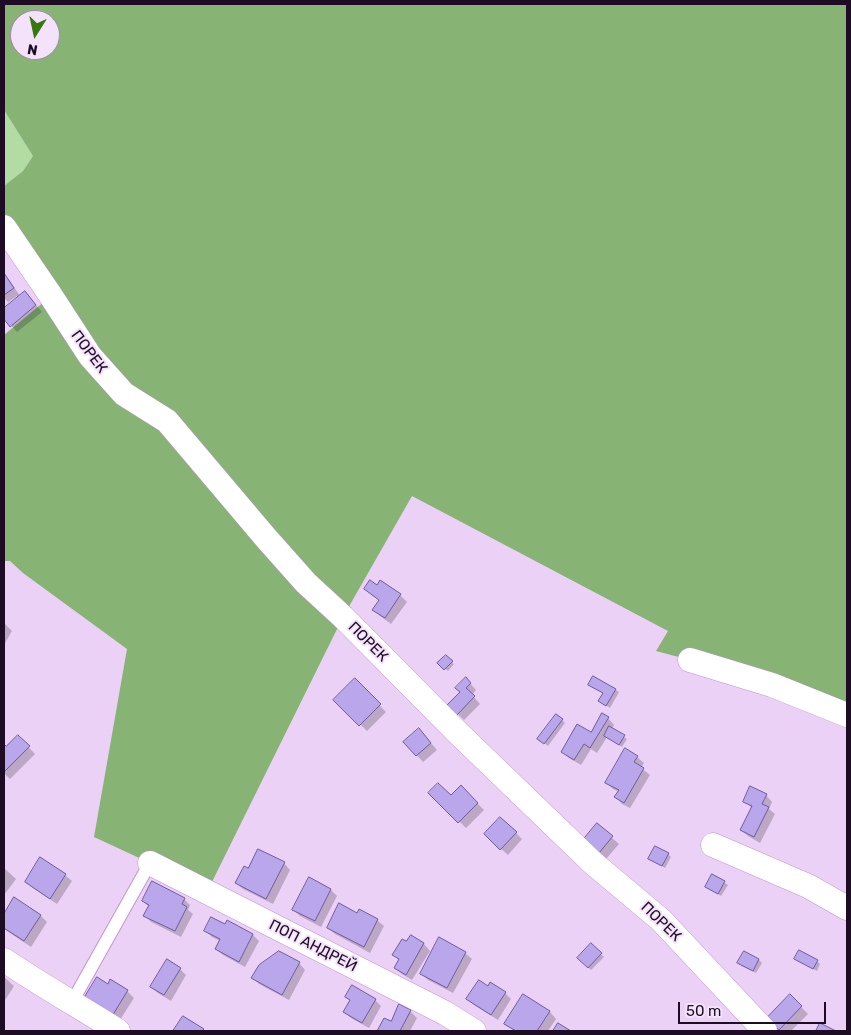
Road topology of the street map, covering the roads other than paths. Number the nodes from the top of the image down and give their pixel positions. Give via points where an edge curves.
1 (4, 226) edge
2 (690, 660) dead end
3 (847, 715) edge
4 (713, 845) dead end
5 (150, 863) joint
6 (847, 908) edge
7 (4, 948) edge
8 (4, 960) edge
9 (31, 978) junction
10 (72, 1002) junction
11 (118, 1031) edge
12 (474, 1031) edge
13 (765, 1031) edge

1 - 13 street, ПОРЕК via 90,356 124,394 167,420 306,583 593,863 661,920
2 - 3 street via 772,685
4 - 6 street via 808,886
5 - 10 lane
5 - 12 street, ПОП АНДРЕЙ
7 - 9 street
8 - 9 street
9 - 10 street
10 - 11 street

